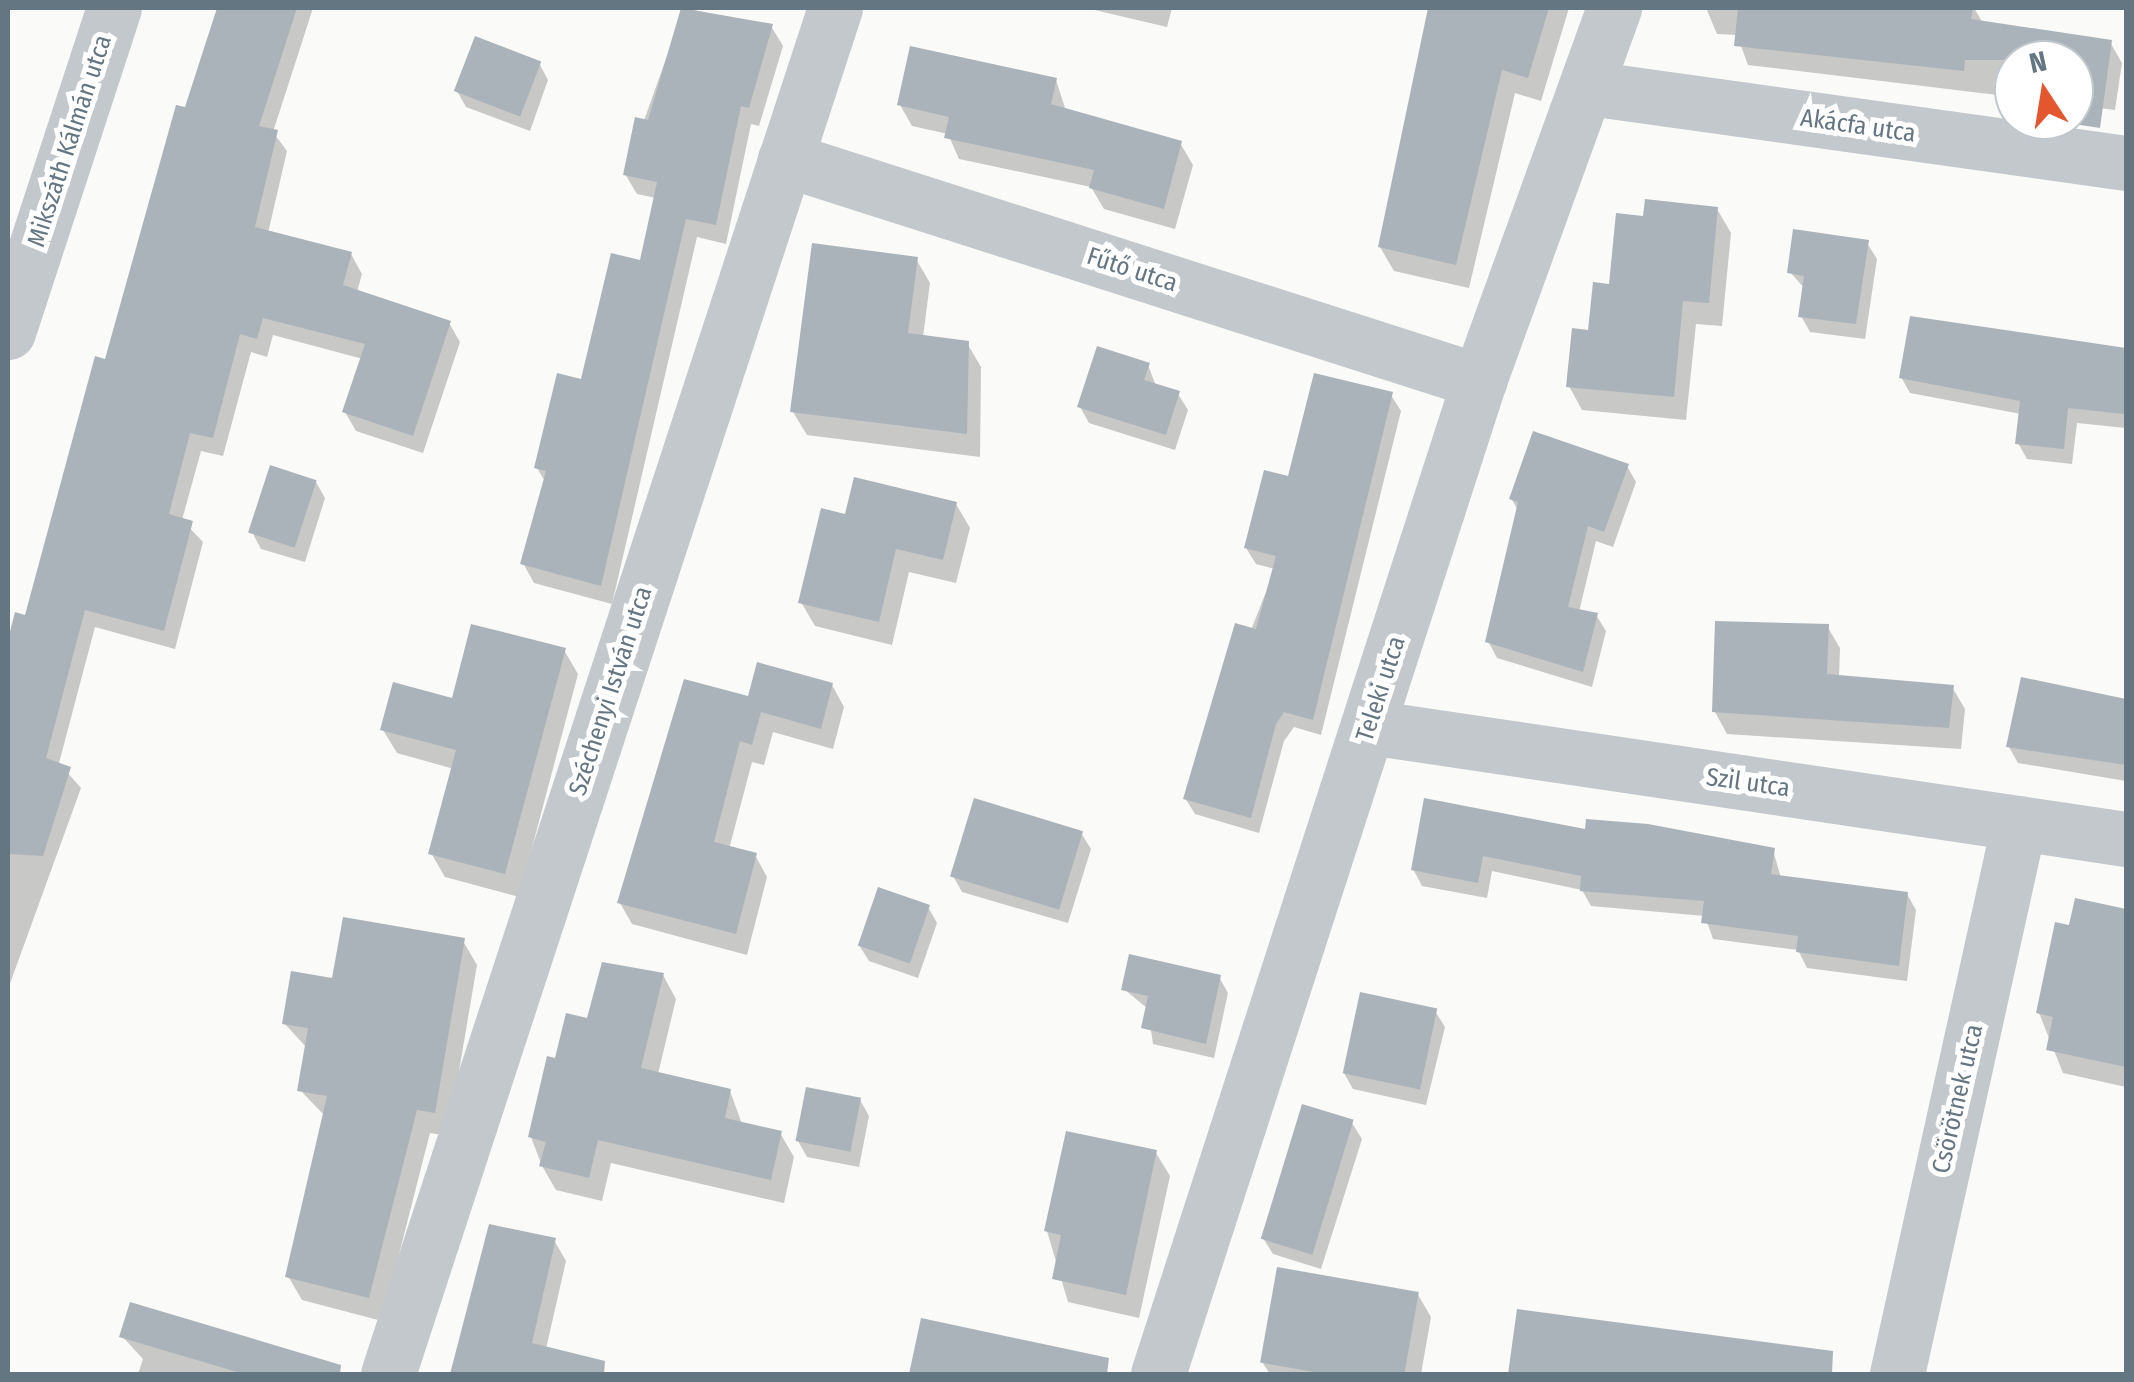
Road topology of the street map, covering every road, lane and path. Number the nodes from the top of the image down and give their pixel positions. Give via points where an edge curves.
1 (114, 8) edge
2 (835, 8) edge
3 (1614, 8) edge
4 (1589, 88) junction
5 (785, 158) junction
6 (2126, 163) edge
7 (8, 332) edge
8 (1479, 382) junction
9 (1370, 727) junction
10 (2019, 823) junction
11 (2126, 839) edge
12 (388, 1374) edge
13 (1158, 1374) edge
14 (1897, 1374) edge

1 - 7 street, Mikszáth Kálmán utca
2 - 5 street, Széchenyi István utca
3 - 4 street, Teleki utca
4 - 6 street, Akácfa utca
4 - 8 street, Teleki utca
5 - 8 street, Fűtő utca
5 - 12 street, Széchenyi István utca
8 - 9 street, Teleki utca
9 - 10 street, Szil utca
9 - 13 street, Teleki utca
10 - 11 street, Szil utca
10 - 14 street, Csörötnek utca

